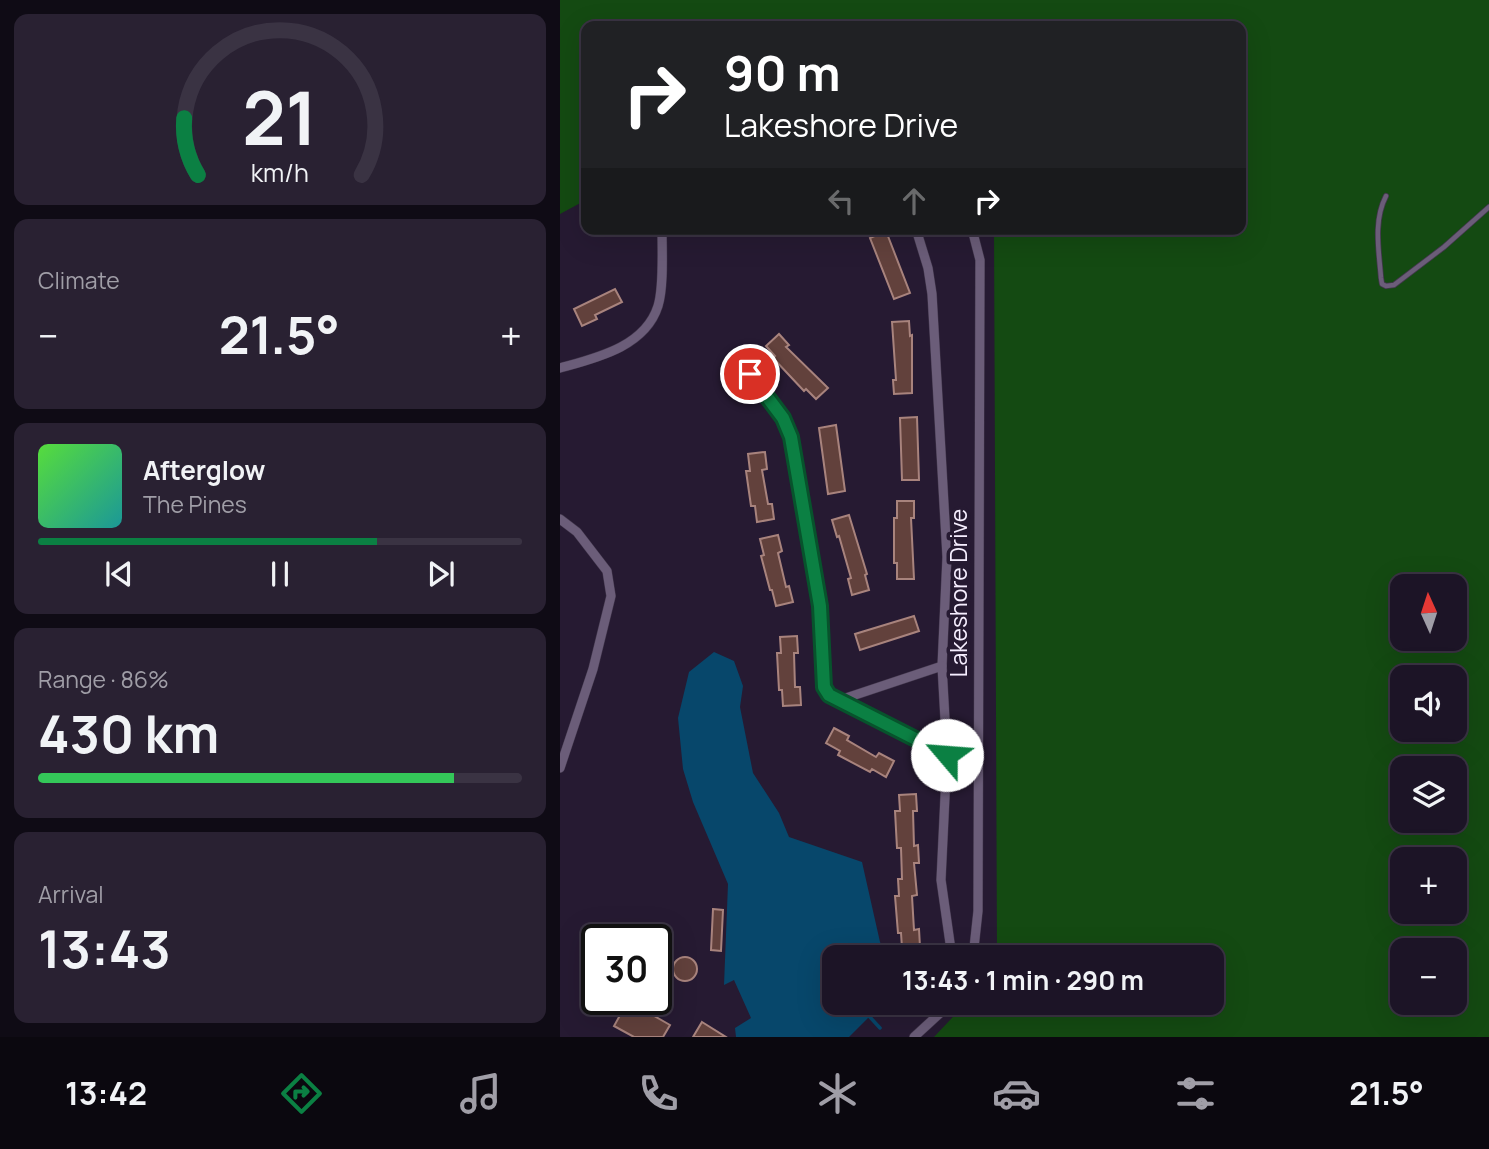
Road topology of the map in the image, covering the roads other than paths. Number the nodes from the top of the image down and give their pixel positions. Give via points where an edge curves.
1 (1386, 196) dead end
2 (1489, 206) edge
3 (662, 235) edge
4 (918, 235) edge
5 (974, 235) edge
6 (560, 368) edge
7 (750, 374) dead end
8 (560, 519) edge
9 (942, 666) junction
10 (840, 699) junction
11 (947, 755) junction
12 (560, 768) edge
13 (950, 945) edge
14 (974, 945) edge
15 (938, 1015) edge
16 (914, 1037) edge

1 - 2 lane via 1378,224 1381,278 1386,286 1394,285 1437,253
3 - 6 street via 659,305 648,328 628,343
4 - 9 street, Lakeshore Drive via 932,294 947,557
5 - 14 street, Lakeshore Drive via 980,260
7 - 10 street via 783,418 791,437 820,606 824,687
8 - 12 street via 607,570 611,596
9 - 10 street, Lakeshore Drive
9 - 11 street, Lakeshore Drive
10 - 11 street
11 - 13 street, Lakeshore Drive via 941,880
15 - 16 street

